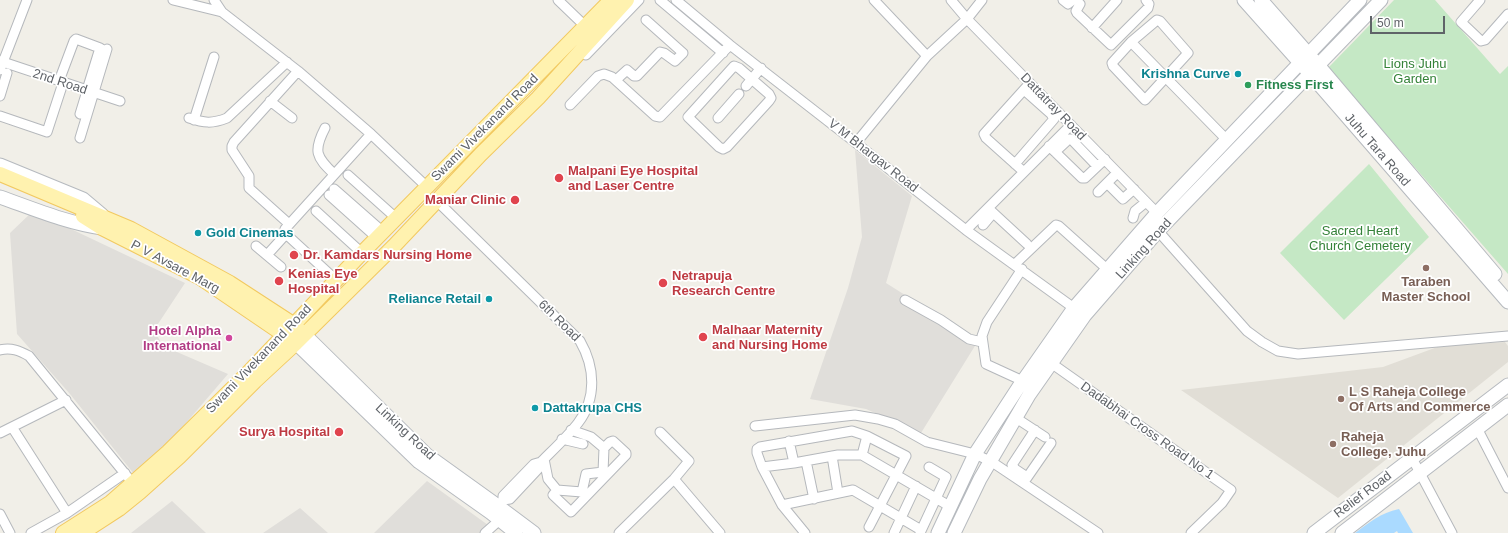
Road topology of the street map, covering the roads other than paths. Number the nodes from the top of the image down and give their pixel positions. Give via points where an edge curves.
1 (27, 0) edge
2 (173, 0) edge
3 (214, 0) edge
4 (558, 0) edge
5 (611, 0) edge
6 (628, 0) edge
7 (639, 0) edge
8 (660, 0) edge
9 (676, 0) edge
10 (874, 0) edge
11 (951, 0) edge
12 (982, 0) edge
13 (1063, 0) edge
14 (1072, 0) edge
15 (1076, 0) edge
16 (1117, 0) edge
17 (1146, 0) edge
18 (1360, 0) edge
19 (1381, 0) edge
20 (1480, 0) edge
21 (1255, 2) edge
22 (222, 12) junction
23 (1508, 14) edge
24 (967, 18) junction
25 (646, 20) dead end
26 (585, 26) junction
27 (1336, 27) junction
28 (1092, 28) junction
29 (1346, 36) junction
30 (1132, 42) junction
31 (730, 45) junction
32 (107, 49) dead end
33 (723, 53) junction
34 (927, 56) junction
35 (214, 57) dead end
36 (1305, 59) junction
37 (287, 62) junction
38 (3, 67) edge
39 (762, 68) junction
40 (1314, 69) junction
41 (298, 71) junction
42 (1166, 78) junction
43 (616, 80) junction
44 (65, 82) junction
45 (749, 83) junction
46 (1030, 83) junction
47 (555, 87) dead end
48 (89, 90) junction
49 (1024, 90) junction
50 (739, 94) dead end
51 (0, 96) edge
52 (120, 102) dead end
53 (270, 102) junction
54 (570, 104) dead end
55 (80, 114) dead end
56 (0, 116) edge
57 (292, 118) dead end
58 (718, 118) dead end
59 (1071, 125) junction
60 (325, 128) dead end
61 (371, 134) junction
62 (51, 135) dead end
63 (80, 138) dead end
64 (1226, 139) junction
65 (856, 143) junction
66 (1052, 149) junction
67 (1105, 159) junction
68 (1015, 164) junction
69 (0, 165) edge
70 (1097, 166) junction
71 (1024, 172) junction
72 (1117, 172) junction
73 (0, 174) edge
74 (334, 174) junction
75 (348, 175) dead end
76 (0, 181) edge
77 (1107, 183) junction
78 (427, 187) junction
79 (1134, 190) junction
80 (332, 192) dead end
81 (1098, 192) dead end
82 (0, 196) edge
83 (437, 201) junction
84 (1146, 202) junction
85 (990, 210) junction
86 (314, 213) dead end
87 (1157, 213) junction
88 (396, 218) junction
89 (1133, 218) dead end
90 (100, 223) junction
91 (288, 223) junction
92 (983, 225) dead end
93 (966, 230) junction
94 (1158, 232) junction
95 (286, 234) junction
96 (380, 235) junction
97 (1027, 244) dead end
98 (256, 246) dead end
99 (267, 255) junction
100 (360, 255) junction
101 (281, 267) dead end
102 (1018, 267) junction
103 (1107, 269) junction
104 (336, 280) junction
105 (1508, 288) edge
106 (905, 300) dead end
107 (1508, 302) edge
108 (1074, 308) junction
109 (1085, 315) junction
110 (288, 329) junction
111 (1508, 336) edge
112 (300, 339) junction
113 (982, 342) junction
114 (0, 350) edge
115 (1051, 363) junction
116 (1030, 370) junction
117 (1042, 377) junction
118 (251, 378) junction
119 (1023, 381) junction
120 (1508, 385) edge
121 (1492, 397) junction
122 (66, 400) junction
123 (1505, 407) edge
124 (1016, 418) junction
125 (755, 426) dead end
126 (12, 427) junction
127 (1477, 428) junction
128 (571, 430) junction
129 (1035, 430) junction
130 (660, 432) dead end
131 (0, 433) edge
132 (867, 436) junction
133 (562, 439) junction
134 (789, 441) junction
135 (583, 444) dead end
136 (604, 448) junction
137 (975, 454) junction
138 (862, 455) junction
139 (832, 456) junction
140 (545, 458) junction
141 (1412, 458) junction
142 (806, 461) junction
143 (992, 462) junction
144 (794, 463) junction
145 (762, 467) junction
146 (929, 467) dead end
147 (551, 469) dead end
148 (1419, 473) junction
149 (605, 474) junction
150 (896, 475) junction
151 (674, 479) junction
152 (1025, 480) junction
153 (132, 483) junction
154 (916, 486) junction
155 (1508, 488) edge
156 (557, 490) junction
157 (838, 492) junction
158 (584, 495) junction
159 (814, 498) junction
160 (936, 498) junction
161 (782, 504) junction
162 (880, 506) junction
163 (951, 506) junction
164 (500, 510) junction
165 (67, 513) junction
166 (0, 514) edge
167 (902, 518) junction
168 (869, 527) dead end
169 (920, 532) edge
170 (10, 533) edge
171 (32, 533) edge
172 (63, 533) edge
173 (82, 533) edge
174 (486, 533) edge
175 (492, 533) edge
176 (516, 533) edge
177 (534, 533) edge
178 (619, 533) edge
179 (720, 533) edge
180 (805, 533) edge
181 (894, 533) edge
182 (938, 533) edge
183 (954, 533) edge
184 (1098, 533) edge
185 (1191, 533) edge
186 (1314, 533) edge
187 (1342, 533) edge
188 (1452, 533) edge

1 - 38 street
2 - 22 street
3 - 22 street
4 - 26 street
5 - 26 main road, Swami Vivekanand Road
6 - 83 main road, Swami Vivekanand Road via 538,98
7 - 47 street
8 - 33 street
9 - 31 street, V M Bhargav Road
10 - 34 street
11 - 24 street, Dattatray Road
12 - 24 street
13 - 14 street via 1068,4
15 - 28 street via 1080,4 1077,13
16 - 28 street
17 - 28 street via 1148,8 1112,45
18 - 27 main road, Linking Road
19 - 29 main road, Linking Road
20 - 23 street via 1461,22 1481,42
21 - 36 main road, Juhu Tara Road
22 - 37 street
24 - 34 street
24 - 46 street, Dattatray Road
25 - 43 street via 683,53 675,61 660,52 636,76 627,70
26 - 78 main road, Swami Vivekanand Road
27 - 29 main road
27 - 36 main road, Linking Road
29 - 40 main road, Linking Road
30 - 42 street
30 - 42 street via 1112,66 1143,100
30 - 42 street via 1154,21 1160,21 1188,53
31 - 33 street
31 - 39 street, V M Bhargav Road
32 - 48 street
33 - 43 street via 660,117
34 - 65 street
35 - 37 street via 192,119 202,122 215,123 227,118
36 - 40 main road, Juhu Tara Road
36 - 64 main road, Linking Road
37 - 41 street
38 - 44 street, 2nd Road
38 - 51 street
39 - 45 street
39 - 65 street, V M Bhargav Road
40 - 94 main road, Linking Road
40 - 105 main road, Juhu Tara Road
40 - 107 main road, Juhu Tara Road
41 - 53 street
41 - 61 street
42 - 64 street
43 - 54 street via 609,75 601,74
44 - 48 street, 2nd Road
44 - 48 street via 76,39 100,48
44 - 56 street via 47,132
44 - 62 street
45 - 45 street via 739,68 732,67 688,117 721,149 725,149 770,100 768,94
46 - 49 street
46 - 59 street, Dattatray Road
48 - 52 street, 2nd Road
48 - 55 street
48 - 63 street
49 - 68 street via 1054,119
49 - 68 street via 984,134
50 - 58 street
53 - 57 street
53 - 91 street via 234,142 232,150 248,176 249,188
59 - 66 street
59 - 67 street, Dattatray Road
60 - 74 street via 318,142 318,156
61 - 74 street
61 - 78 street
64 - 87 main road, Linking Road
65 - 93 street, V M Bhargav Road
66 - 70 street via 1071,139
66 - 70 street via 1082,178
66 - 71 street
67 - 70 street
67 - 72 street, Dattatray Road
68 - 71 street
69 - 90 main road, P V Avsare Marg via 83,198
71 - 85 street
72 - 77 street
72 - 79 street, Dattatray Road
73 - 90 main road
74 - 91 street
75 - 88 street
76 - 90 main road
77 - 79 street via 1123,199
77 - 81 street
78 - 88 main road, Swami Vivekanand Road
79 - 84 street, Dattatray Road
80 - 96 street
82 - 90 main road via 70,222 82,225
83 - 112 main road, Swami Vivekanand Road
83 - 128 street, 6th Road via 580,341 590,362 592,384 585,411 578,424
84 - 87 street, Dattatray Road
84 - 89 street via 1135,211
85 - 92 street
85 - 93 street
85 - 97 street
86 - 100 street
87 - 94 street
87 - 103 main road, Linking Road
88 - 96 main road, Swami Vivekanand Road
90 - 110 main road, P V Avsare Marg via 181,262 199,277
91 - 95 street via 284,229
93 - 102 street, V M Bhargav Road
94 - 109 main road, Linking Road
94 - 111 street via 1247,331 1278,351 1298,354
95 - 99 street
95 - 104 street
96 - 100 main road, Swami Vivekanand Road
98 - 99 street
99 - 101 street
100 - 104 main road, Swami Vivekanand Road
102 - 103 street via 1056,225
102 - 108 street, V M Bhargav Road
102 - 113 street via 987,322
103 - 108 main road, Linking Road
104 - 110 main road, Swami Vivekanand Road
106 - 113 street via 969,339
108 - 109 street, V M Bhargav Road
108 - 116 main road, Linking Road
109 - 115 main road, Linking Road
110 - 112 main road, P V Avsare Marg
110 - 118 main road, Swami Vivekanand Road
112 - 118 main road, Swami Vivekanand Road
112 - 164 main road, Linking Road via 423,459
113 - 119 street via 986,364
114 - 122 street via 18,350 29,356
115 - 117 main road, Linking Road
115 - 185 street, Dadabhai Cross Road No 1 via 1231,490 1222,503
116 - 117 main road
116 - 119 main road, Linking Road
117 - 124 main road, Linking Road
118 - 153 main road, Swami Vivekanand Road
119 - 137 main road, Linking Road
120 - 121 main road, Relief Road
121 - 123 main road
121 - 141 main road, Relief Road
122 - 126 street
122 - 153 street
123 - 127 main road, Relief Road
124 - 129 street
124 - 143 main road, Linking Road
125 - 137 street via 854,415 895,424 927,442
126 - 131 street
126 - 165 street
127 - 148 main road, Relief Road
127 - 155 street
128 - 133 street, 6th Road
128 - 136 street via 591,437
129 - 152 street via 1012,463
129 - 152 street via 1048,440
130 - 151 street via 689,461
132 - 134 street via 852,431
132 - 138 street
132 - 150 street via 906,455
133 - 135 street
133 - 140 street, 6th Road
134 - 144 street
134 - 145 street via 760,447 757,453
136 - 149 street
136 - 149 street via 612,441 626,454
137 - 143 street
137 - 163 main road, Linking Road
138 - 139 street
138 - 150 street
139 - 142 street
139 - 157 street
140 - 147 street
140 - 156 street via 548,480
140 - 164 street, 6th Road via 539,468
141 - 148 street
141 - 186 main road, Relief Road
142 - 144 street
142 - 159 street
143 - 152 street
143 - 183 main road, Linking Road via 980,479
144 - 145 street
145 - 161 street
146 - 160 street via 946,477
148 - 187 main road, Relief Road
148 - 188 street
149 - 158 street
149 - 158 street via 586,474
150 - 154 street
150 - 162 street
151 - 178 street
151 - 179 street
152 - 184 street
153 - 165 street
153 - 172 main road, Swami Vivekanand Road via 110,503
153 - 173 main road, Swami Vivekanand Road via 119,509
154 - 160 street
154 - 167 street
156 - 158 street
156 - 158 street via 554,496 571,512
157 - 159 street
157 - 162 street via 853,490
159 - 161 street
160 - 163 street
160 - 169 street
161 - 180 street
162 - 167 street
162 - 168 street
163 - 182 main road, Linking Road
164 - 174 street, 6th Road
164 - 175 street
164 - 176 main road, Linking Road
164 - 177 main road, Linking Road
165 - 171 street
166 - 170 street
167 - 169 street
167 - 181 street

